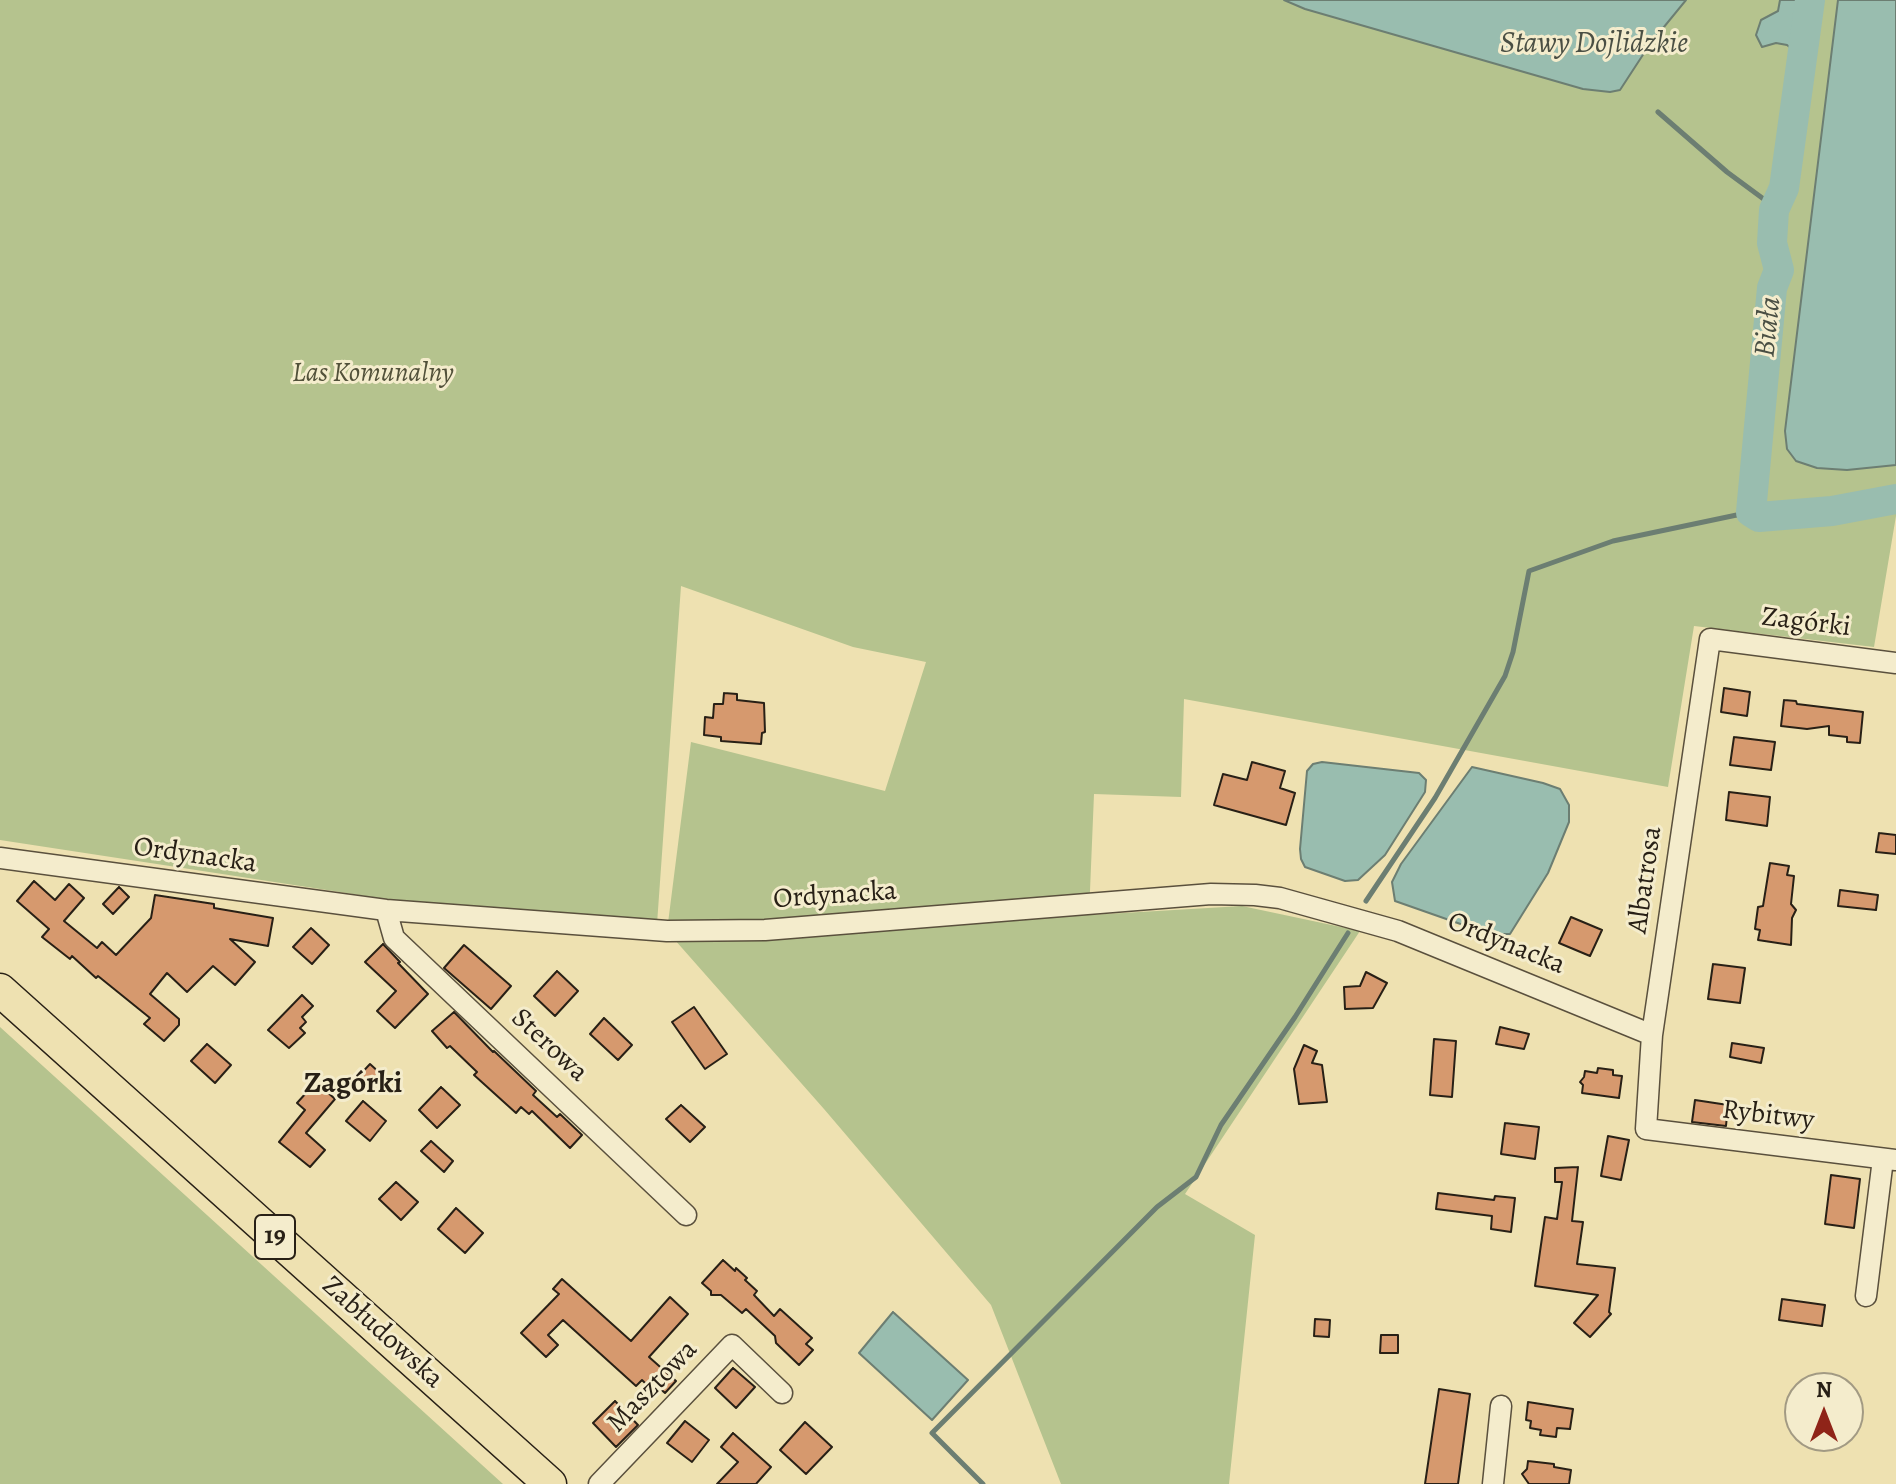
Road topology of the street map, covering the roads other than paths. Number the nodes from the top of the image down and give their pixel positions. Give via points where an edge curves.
1 (1710, 639) joint
2 (1896, 663) edge
3 (0, 858) edge
4 (386, 910) junction
5 (0, 990) edge
6 (1652, 1035) junction
7 (1646, 1129) joint
8 (1889, 1160) edge
9 (686, 1215) dead end
10 (1866, 1296) dead end
11 (782, 1393) dead end
12 (1501, 1406) dead end
13 (550, 1484) edge
14 (599, 1484) edge
15 (1493, 1484) edge

1 - 2 street, Zagórki
1 - 6 street, Albatrosa
3 - 4 street, Ordynacka
4 - 6 street, Ordynacka via 655,931 723,931 1255,895 1398,931
4 - 9 street, Sterowa via 394,938
5 - 13 highway, Zabłudowska / 19
6 - 7 street, Albatrosa
7 - 8 street, Rybitwy
8 - 10 street, Rybitwy
11 - 14 street, Masztowa via 732,1345
12 - 15 street

